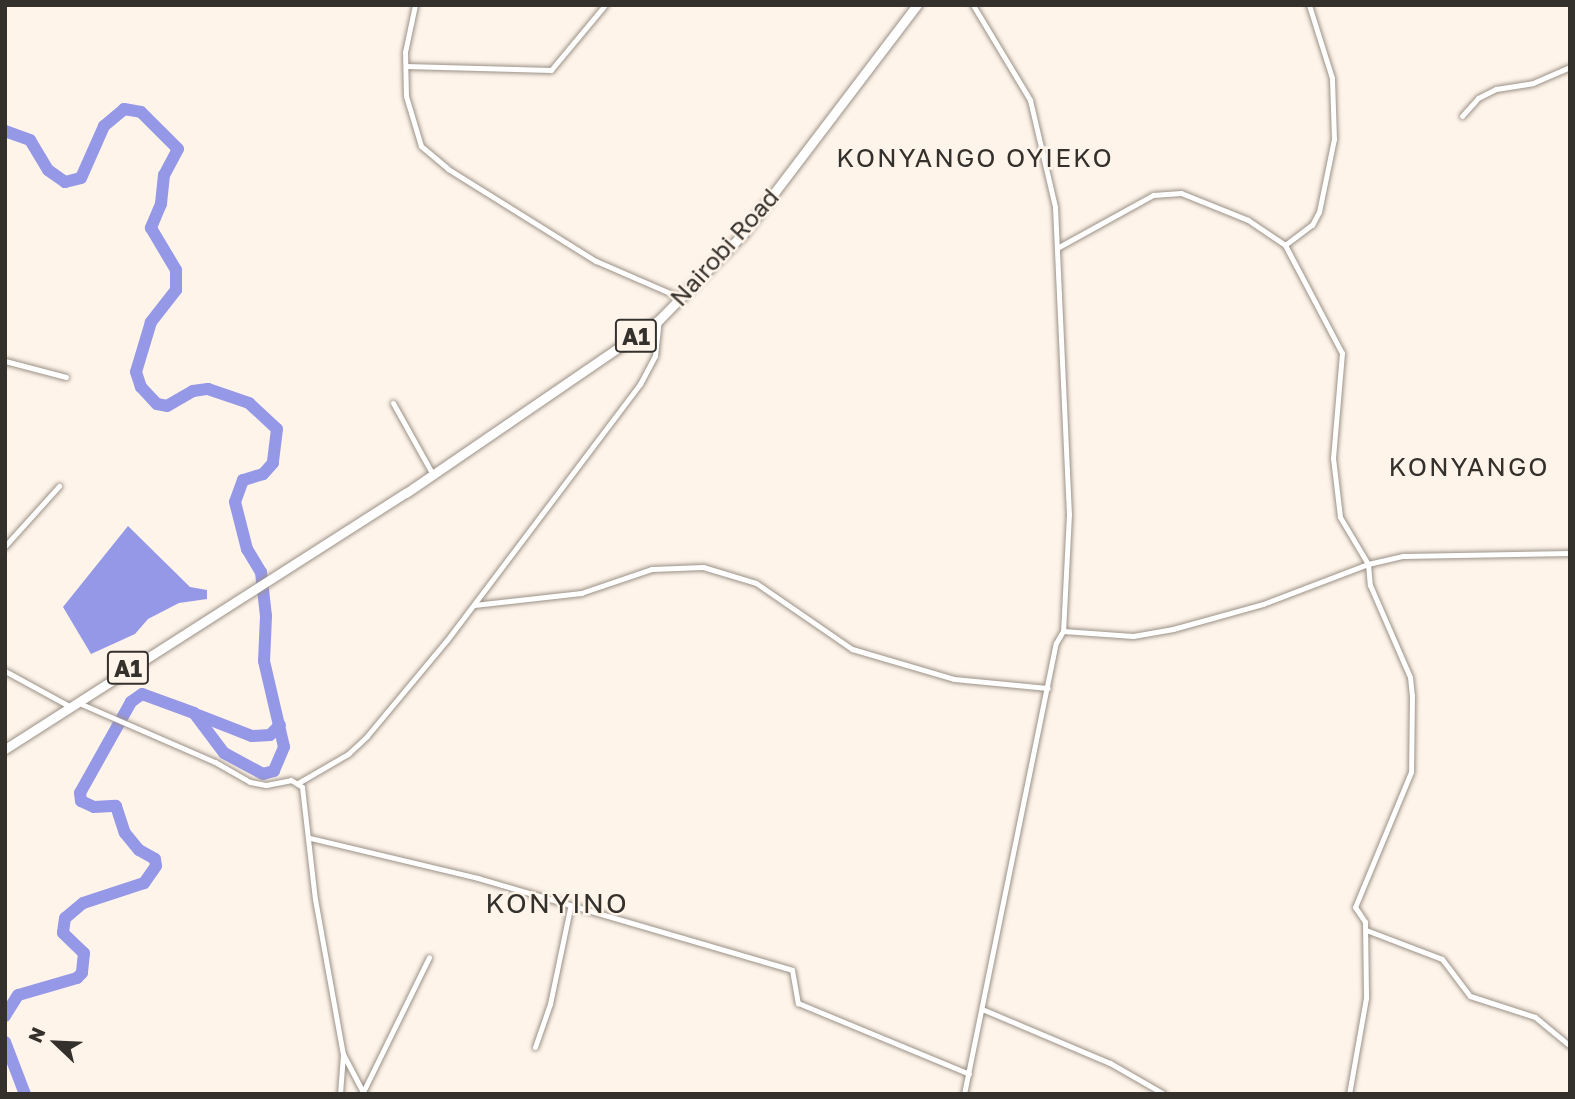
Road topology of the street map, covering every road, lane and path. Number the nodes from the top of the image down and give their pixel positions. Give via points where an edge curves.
1 (415, 5) edge
2 (605, 5) edge
3 (917, 5) edge
4 (973, 5) edge
5 (1309, 5) edge
6 (406, 66) junction
7 (1570, 67) edge
8 (1462, 116) dead end
9 (1285, 245) junction
10 (1057, 248) junction
11 (681, 298) junction
12 (659, 320) junction
13 (5, 361) edge
14 (65, 377) dead end
15 (393, 403) dead end
16 (433, 475) junction
17 (59, 485) dead end
18 (5, 547) edge
19 (1570, 553) edge
20 (1368, 564) junction
21 (474, 606) junction
22 (1063, 631) junction
23 (5, 671) edge
24 (1048, 688) junction
25 (73, 704) junction
26 (5, 750) edge
27 (298, 782) junction
28 (310, 838) dead end
29 (570, 908) junction
30 (1366, 930) junction
31 (429, 957) dead end
32 (982, 1009) junction
33 (1570, 1046) edge
34 (535, 1047) dead end
35 (343, 1054) junction
36 (969, 1074) junction
37 (364, 1093) edge
38 (340, 1094) edge
39 (964, 1094) edge
40 (1164, 1094) edge
41 (1349, 1094) edge

1 - 6 street
2 - 6 street via 551,70
3 - 11 highway, Nairobi Road / A1 via 743,234
4 - 10 street via 1030,100 1055,207
5 - 9 street via 1332,78 1334,139 1319,212 1312,225
6 - 11 street via 412,124 431,157 596,261
7 - 8 street via 1533,83 1478,97
9 - 10 street via 1248,220 1169,191 1153,195
9 - 20 street via 1342,353 1333,483 1340,517
10 - 22 street via 1069,514
11 - 12 highway, Nairobi Road / A1
12 - 16 highway, Nairobi Road / A1
12 - 21 street via 655,356 640,384
13 - 14 street
15 - 16 street
16 - 25 highway, Nairobi Road / A1
17 - 18 street
19 - 20 street via 1447,552
20 - 22 street via 1263,604 1173,629 1133,636
20 - 30 street via 1378,608 1410,677 1412,759 1356,900
21 - 24 street via 581,593 653,569 703,567 756,583 852,649 954,679
21 - 27 street via 367,736 348,754
22 - 24 street via 1056,643
23 - 25 street
24 - 32 street
25 - 26 highway, A1
25 - 27 street via 132,726 250,782
27 - 35 street
28 - 29 street via 478,878
29 - 34 street via 550,1004
29 - 36 street via 792,970 798,1003
30 - 33 street via 1442,959 1470,996 1535,1017
30 - 41 street via 1366,998
31 - 37 street
32 - 36 street
32 - 40 street via 1110,1063
35 - 37 street
35 - 38 street
36 - 39 street

